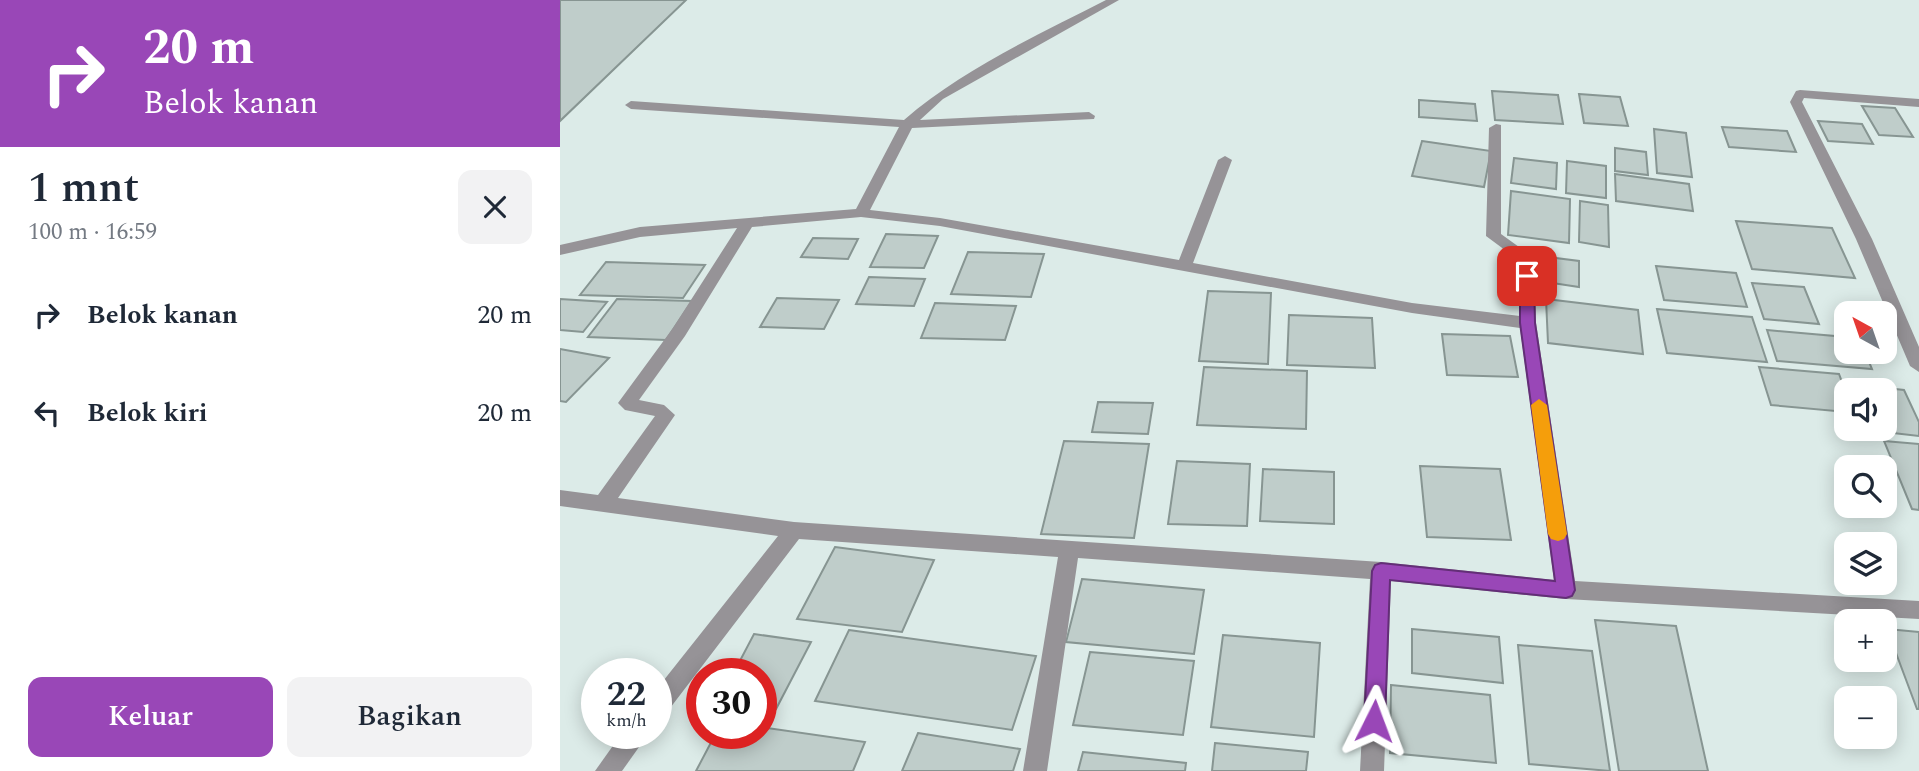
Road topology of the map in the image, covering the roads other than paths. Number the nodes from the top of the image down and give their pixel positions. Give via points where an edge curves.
1 (1114, 0) edge
2 (1919, 103) edge
3 (631, 105) dead end
4 (1089, 116) dead end
5 (907, 124) junction
6 (1496, 128) dead end
7 (1225, 160) dead end
8 (861, 214) junction
9 (748, 222) junction
10 (560, 250) edge
11 (1184, 266) junction
12 (1528, 323) junction
13 (1919, 366) edge
14 (560, 498) edge
15 (603, 504) junction
16 (794, 530) junction
17 (1069, 549) junction
18 (1381, 571) junction
19 (1566, 590) junction
20 (1919, 610) edge
21 (672, 687) edge
22 (624, 749) edge
23 (607, 771) edge
24 (1035, 771) edge
25 (1372, 771) edge

1 - 5 street via 939,96
2 - 13 street via 1800,94 1796,102 1864,239
3 - 5 street
4 - 5 street
5 - 8 street
6 - 12 street via 1493,236 1524,257
7 - 11 street
8 - 9 street
8 - 11 street via 940,222
9 - 10 street via 640,232
9 - 15 street via 627,403 666,415
11 - 12 street via 1412,308
12 - 19 street
14 - 15 street
15 - 16 street
16 - 17 street
16 - 21 street
17 - 18 street
17 - 24 street
18 - 19 street
18 - 25 street
19 - 20 street
22 - 23 street

